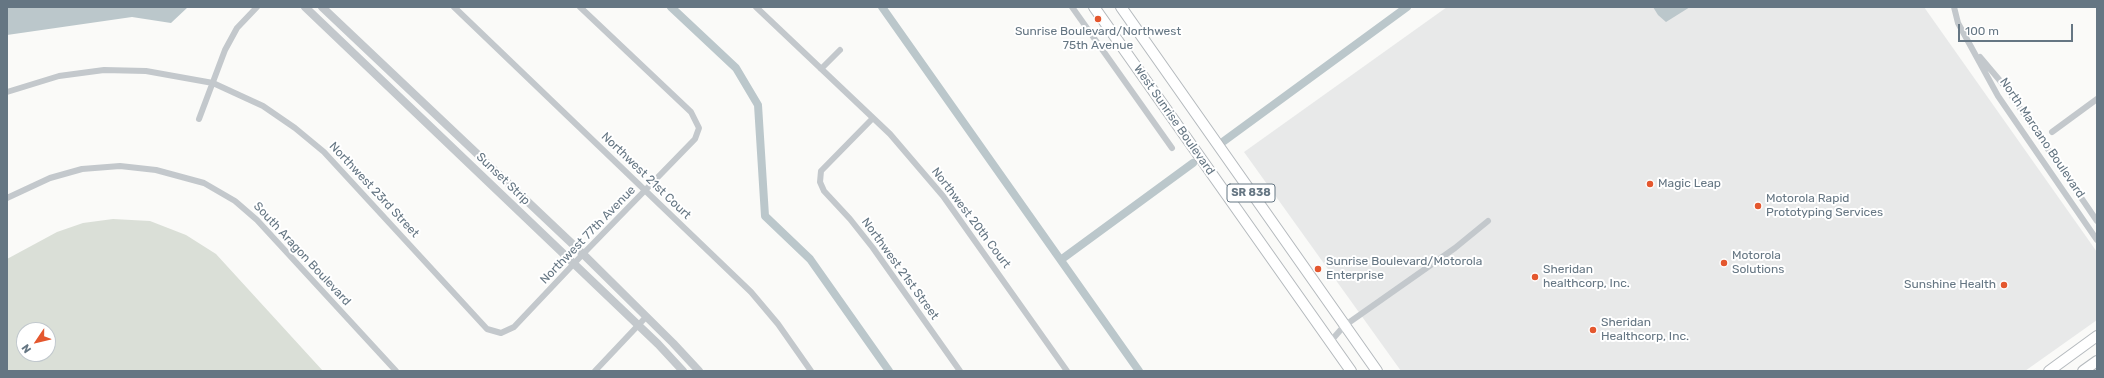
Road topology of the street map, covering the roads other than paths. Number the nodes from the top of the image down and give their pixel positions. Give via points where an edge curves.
1 (257, 7) edge
2 (305, 7) edge
3 (322, 7) edge
4 (454, 7) edge
5 (580, 7) edge
6 (756, 7) edge
7 (1072, 7) edge
8 (1094, 7) edge
9 (1121, 7) edge
10 (1954, 7) edge
11 (1972, 47) junction
12 (840, 50) dead end
13 (821, 69) junction
14 (213, 83) junction
15 (7, 92) edge
16 (2097, 99) edge
17 (872, 118) junction
18 (199, 119) dead end
19 (2052, 132) dead end
20 (1172, 148) dead end
21 (645, 191) junction
22 (7, 198) edge
23 (1488, 221) dead end
24 (2097, 221) edge
25 (2097, 240) edge
26 (583, 254) junction
27 (575, 264) junction
28 (646, 317) junction
29 (638, 325) junction
30 (1344, 326) junction
31 (502, 333) joint
32 (2097, 336) edge
33 (1330, 342) junction
34 (2097, 361) edge
35 (396, 371) edge
36 (595, 371) edge
37 (683, 371) edge
38 (699, 371) edge
39 (811, 371) edge
40 (960, 371) edge
41 (1067, 371) edge
42 (1351, 371) edge
43 (1376, 371) edge
44 (2049, 371) edge
45 (2084, 371) edge

1 - 14 street via 237,28
2 - 27 street, Sunset Strip
3 - 26 street, Sunset Strip
4 - 21 street, Northwest 21st Court
5 - 21 street, Northwest 77th Avenue via 691,112 699,128 695,139
6 - 13 street, Northwest 20th Court
7 - 20 street
8 - 33 main road, West Sunrise Boulevard / SR 838
9 - 30 main road, West Sunrise Boulevard / SR 838
10 - 11 street, North Marcano Boulevard via 1958,23
11 - 24 street, North Marcano Boulevard via 2007,89
11 - 25 street, North Marcano Boulevard via 1998,96
12 - 13 street
13 - 17 street, Northwest 20th Court
14 - 15 street, Northwest 23rd Street via 146,71 104,70 59,76
14 - 18 street
14 - 31 street, Northwest 23rd Street via 262,106 324,152 487,329
16 - 19 street
17 - 40 street, Northwest 21st Street via 821,171 820,182 824,191 850,218 873,248
17 - 41 street, Northwest 20th Court via 890,134 943,196
21 - 26 street, Northwest 77th Avenue
21 - 39 street, Northwest 21st Court via 751,292 778,324
22 - 35 street, South Aragon Boulevard via 50,178 82,169 120,166 156,170 204,183 235,201 257,220
23 - 30 street via 1455,248
26 - 27 street, Northwest 77th Avenue
26 - 28 street, Sunset Strip
27 - 29 street, Sunset Strip
27 - 31 street, Northwest 77th Avenue via 514,327
28 - 29 street
28 - 38 street, Sunset Strip
29 - 36 street
29 - 37 street, Sunset Strip
30 - 33 street
30 - 43 main road, West Sunrise Boulevard / SR 838
32 - 44 main road
33 - 42 main road, West Sunrise Boulevard / SR 838
34 - 45 main road

